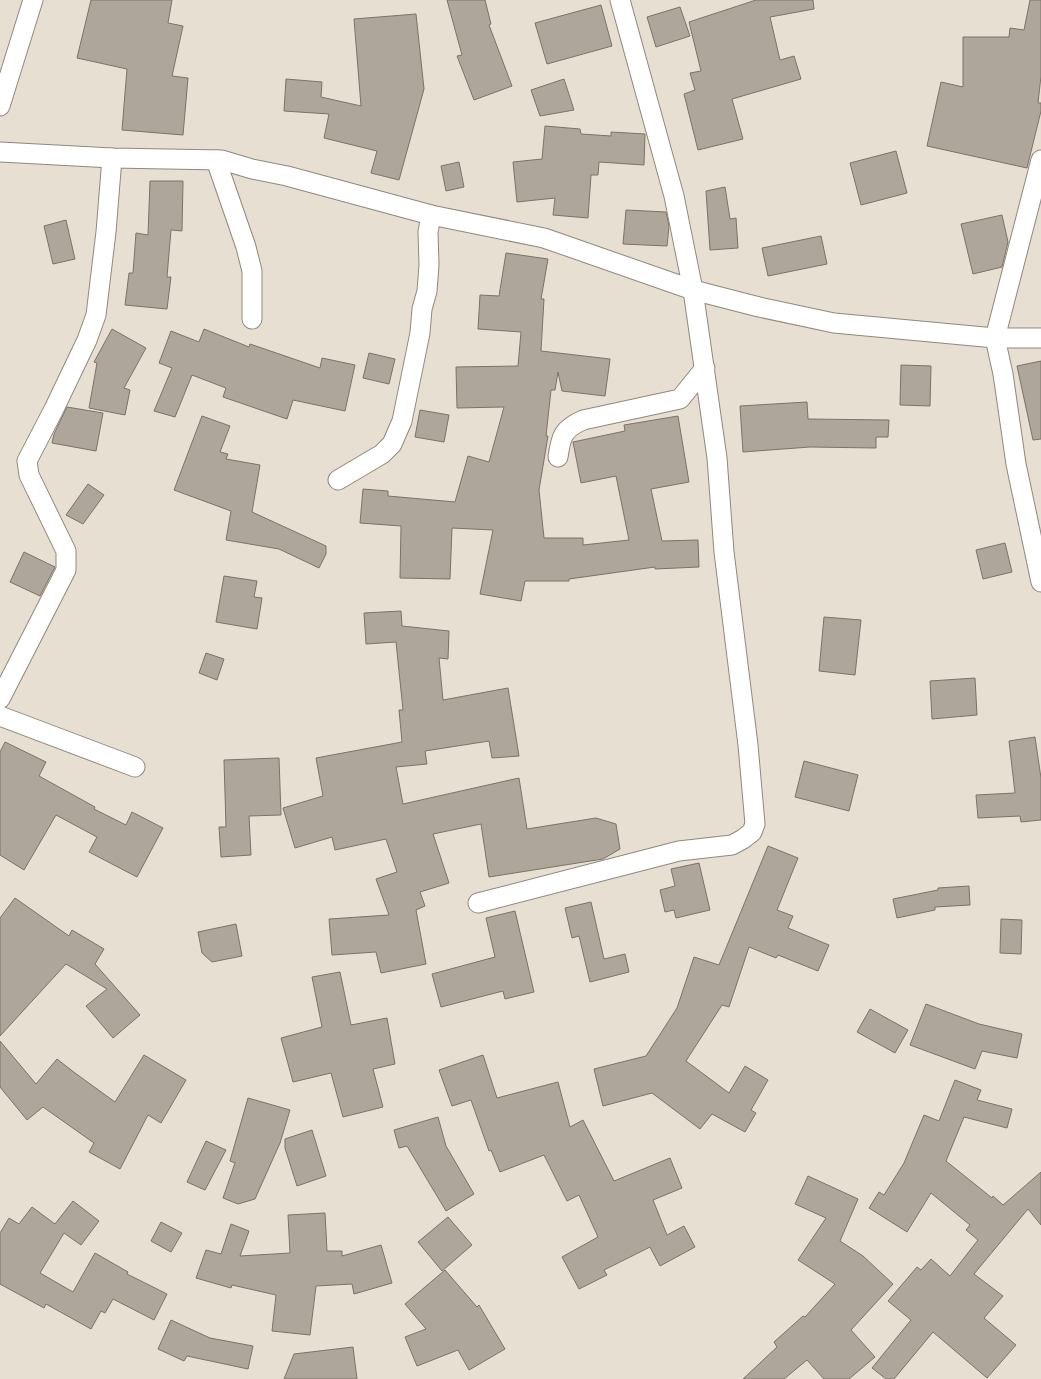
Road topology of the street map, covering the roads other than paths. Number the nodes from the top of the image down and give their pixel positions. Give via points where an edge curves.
1 (33, 0) edge
2 (620, 0) edge
3 (0, 106) edge
4 (0, 152) edge
5 (112, 158) junction
6 (216, 160) junction
7 (1041, 160) edge
8 (431, 215) junction
9 (693, 290) junction
10 (252, 319) dead end
11 (995, 338) junction
12 (1041, 338) edge
13 (705, 368) junction
14 (558, 457) dead end
15 (338, 480) dead end
16 (1041, 582) edge
17 (0, 699) edge
18 (0, 716) edge
19 (135, 766) dead end
20 (478, 903) dead end

1 - 3 street
2 - 9 street via 674,196
4 - 5 street
5 - 6 street
5 - 17 street via 96,315 28,461 29,475 66,551 66,570
6 - 8 street
6 - 10 street via 252,271
7 - 11 street
8 - 9 street via 544,238
8 - 15 street via 427,291 402,421 392,444 382,454
9 - 11 street via 834,323
9 - 13 street
11 - 12 street
11 - 16 street via 1004,374 1016,464
13 - 14 street via 680,399 574,424 560,440
13 - 20 street via 748,744 755,824 752,832 732,845 679,851
18 - 19 street

